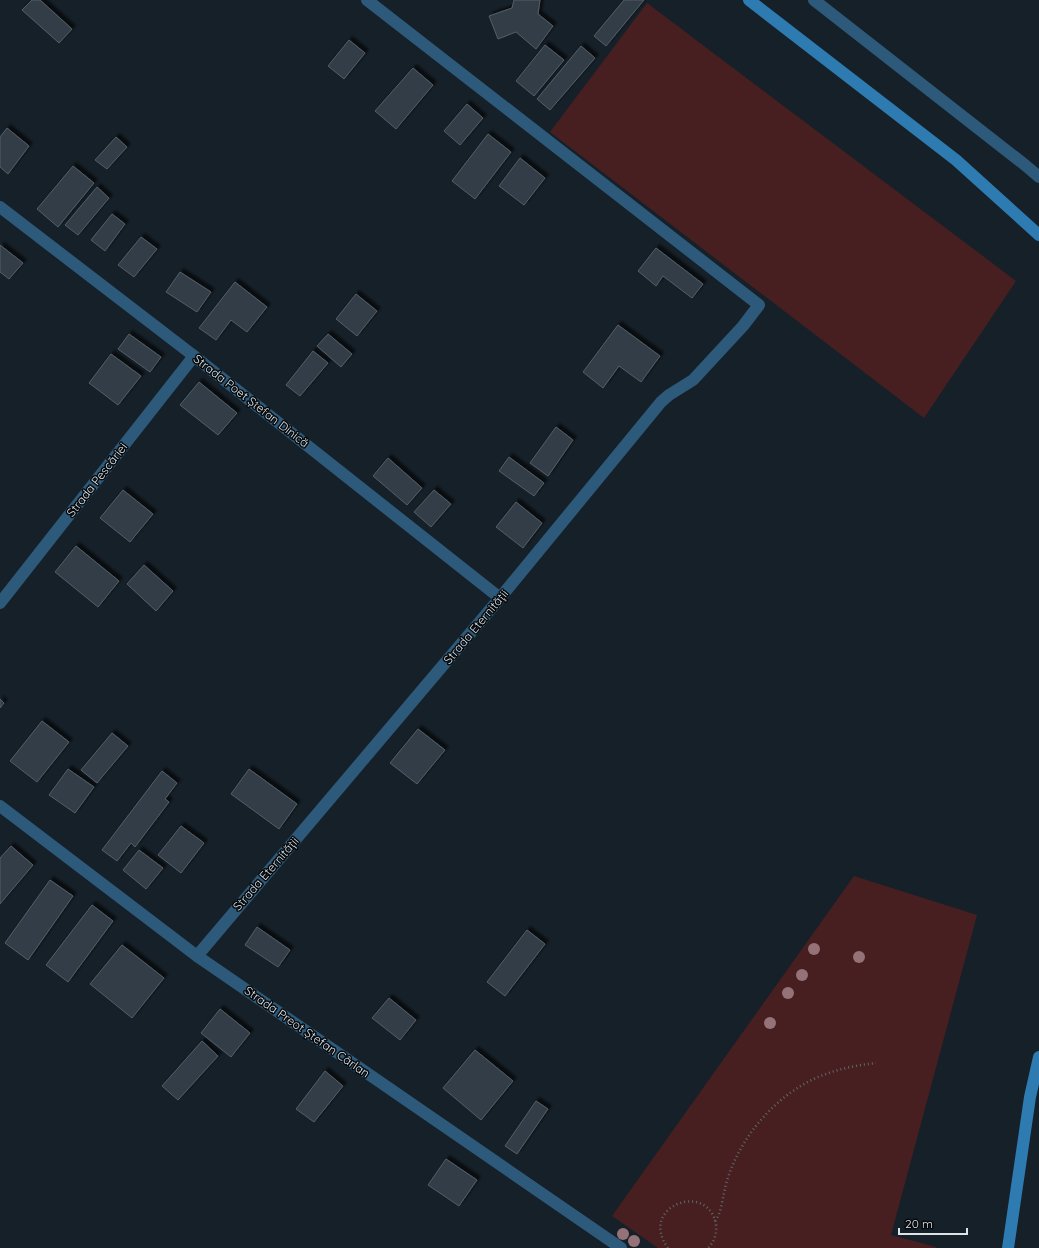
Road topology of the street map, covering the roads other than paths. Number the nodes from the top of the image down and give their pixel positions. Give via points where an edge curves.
1 (367, 0) edge
2 (749, 0) edge
3 (814, 0) edge
4 (1039, 177) edge
5 (0, 207) edge
6 (1039, 235) edge
7 (194, 356) junction
8 (500, 598) junction
9 (0, 603) edge
10 (0, 806) edge
11 (197, 956) junction
12 (1039, 1057) edge
13 (621, 1248) edge
14 (1008, 1248) edge

1 - 8 street, Strada Eternității via 759,305 693,380 661,402
2 - 6 street via 956,160
3 - 4 street
5 - 7 street, Strada Poet Ștefan Dinică
7 - 8 street, Strada Poet Ștefan Dinică
7 - 9 street, Strada Pescăriei
8 - 11 street, Strada Eternității
10 - 11 street, Strada Preot Ștefan Cârlan
11 - 13 street, Strada Preot Ștefan Cârlan
12 - 14 street via 1030,1097

